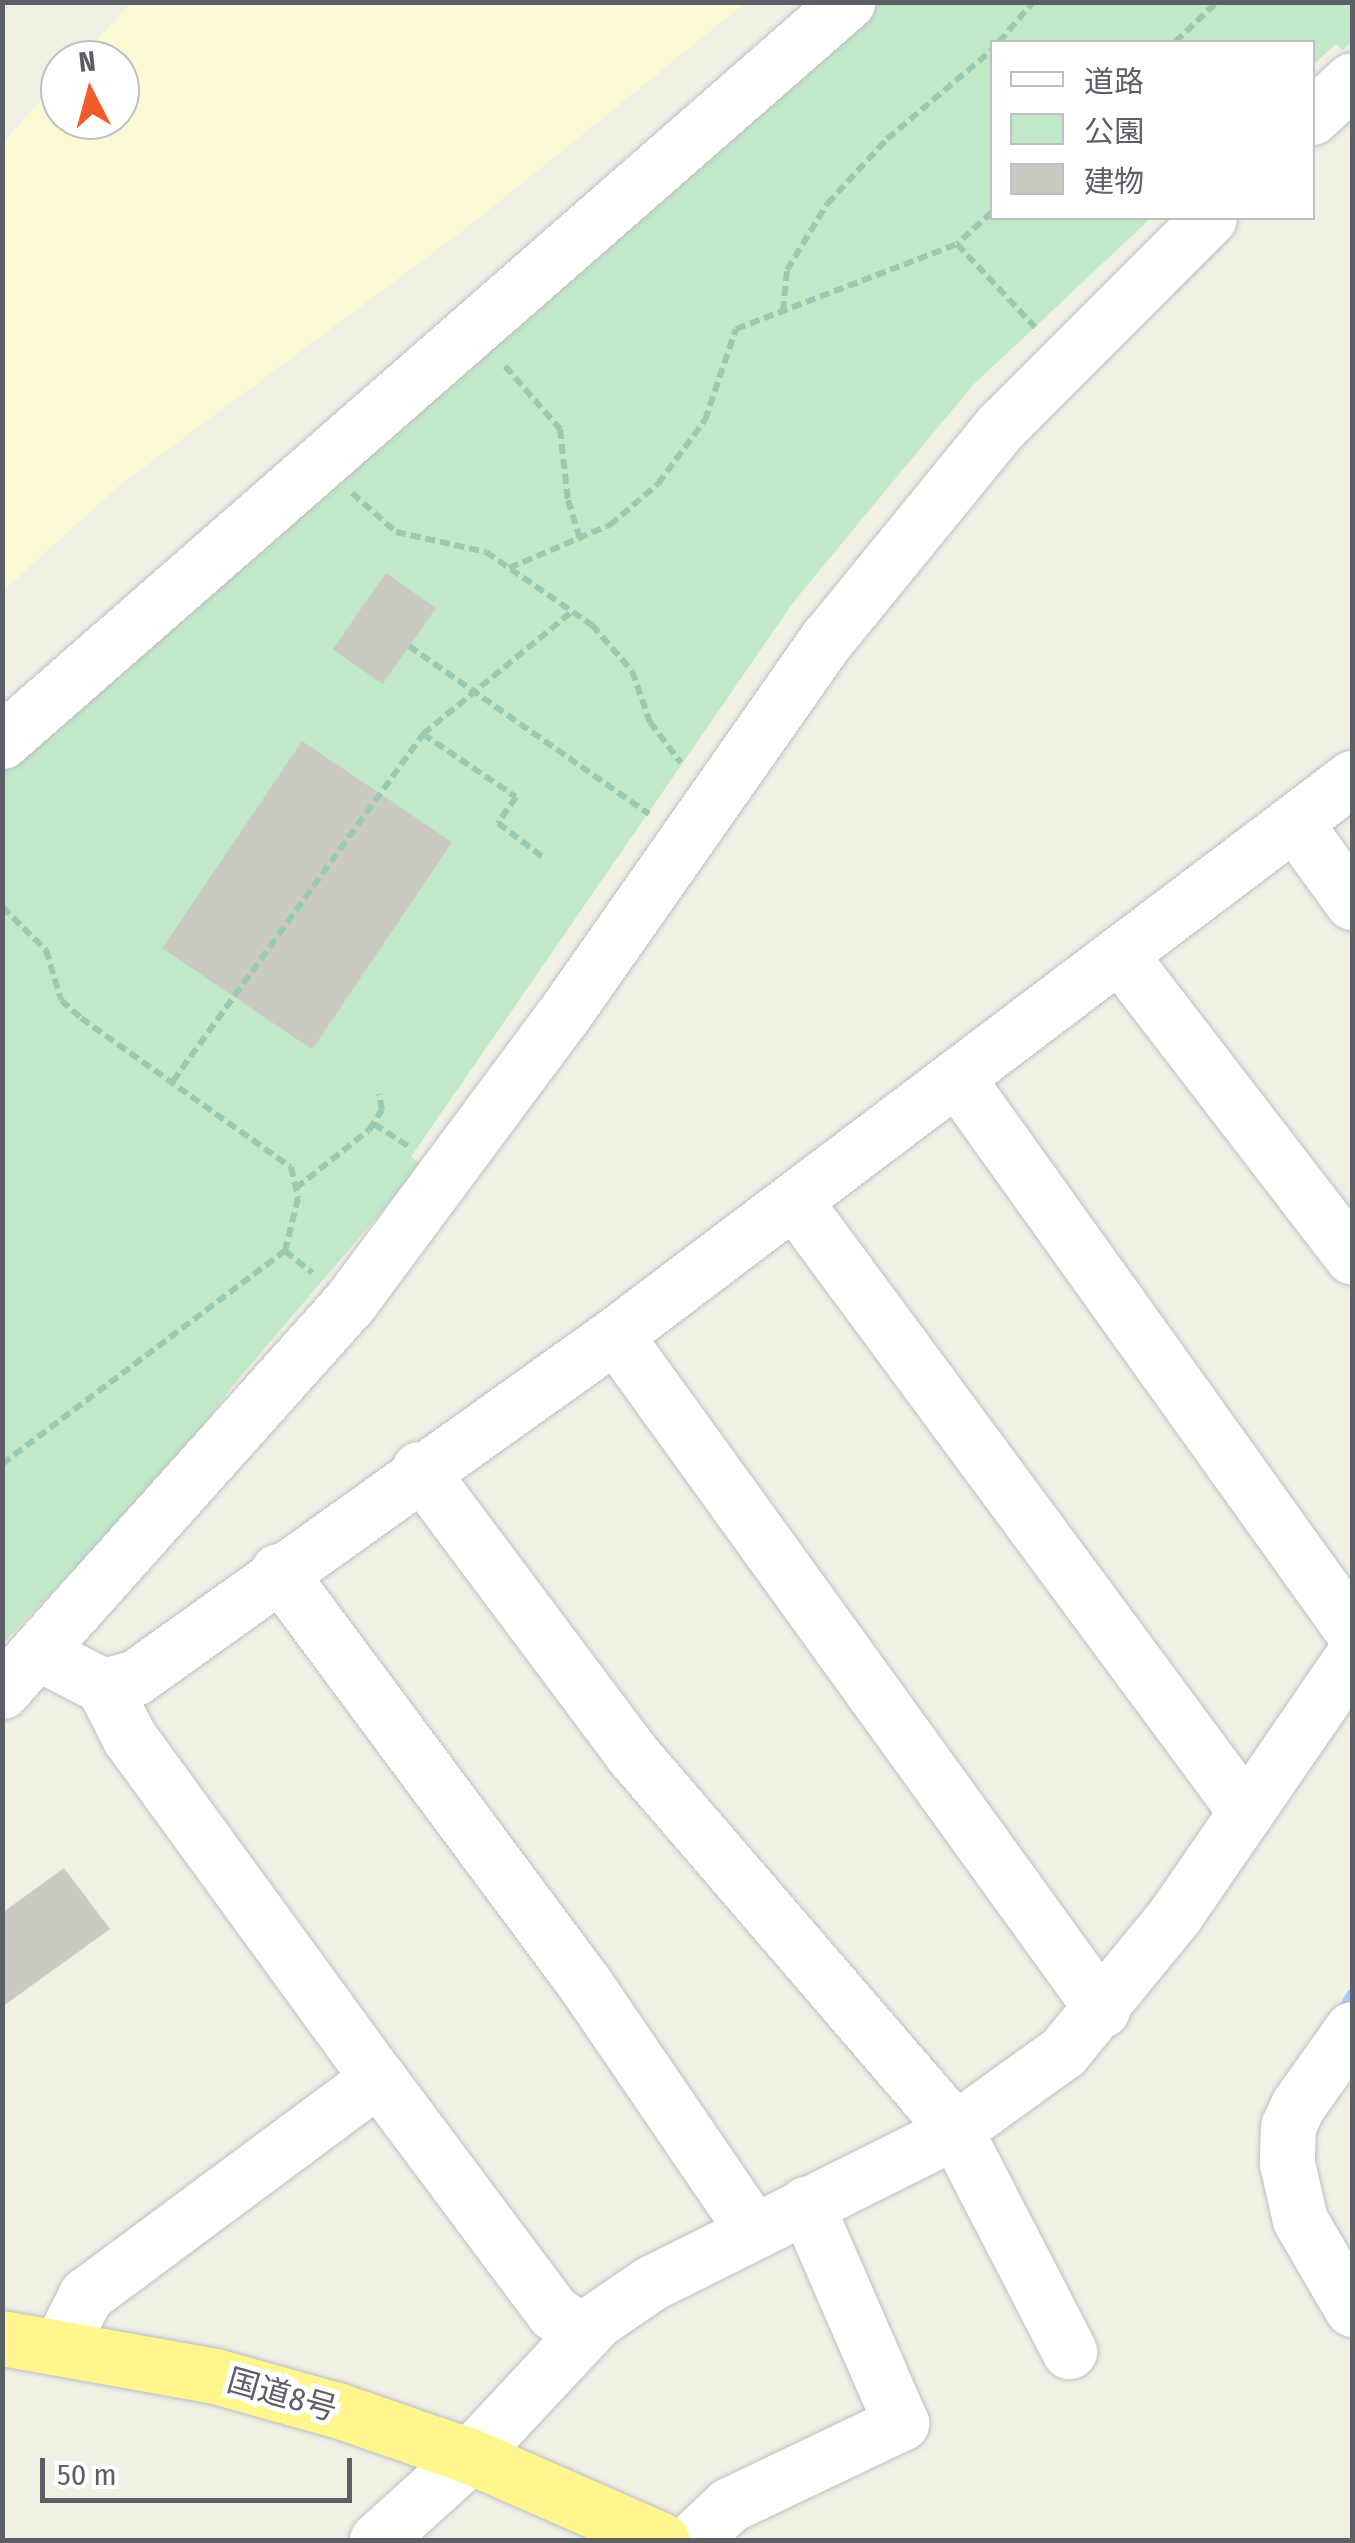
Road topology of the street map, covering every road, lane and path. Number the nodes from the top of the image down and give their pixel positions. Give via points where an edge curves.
1 (847, 2) edge
2 (1033, 2) edge
3 (1216, 2) edge
4 (1001, 40) edge
5 (1177, 40) edge
6 (990, 52) edge
7 (1352, 80) edge
8 (1315, 114) edge
9 (990, 214) edge
10 (1207, 220) edge
11 (956, 244) junction
12 (783, 310) junction
13 (474, 331) junction
14 (1039, 332) dead end
15 (324, 461) junction
16 (580, 540) junction
17 (509, 568) junction
18 (573, 611) junction
19 (409, 646) dead end
20 (479, 691) junction
21 (422, 734) junction
22 (2, 741) edge
23 (690, 769) dead end
24 (1352, 778) edge
25 (653, 819) dead end
26 (1294, 822) junction
27 (544, 858) dead end
28 (1352, 902) edge
29 (2, 907) edge
30 (1120, 954) junction
31 (956, 1077) junction
32 (172, 1081) junction
33 (379, 1094) dead end
34 (374, 1124) junction
35 (415, 1150) dead end
36 (296, 1188) junction
37 (794, 1200) junction
38 (285, 1251) junction
39 (1352, 1257) edge
40 (321, 1280) dead end
41 (615, 1335) junction
42 (2, 1464) edge
43 (419, 1469) junction
44 (278, 1571) junction
45 (1352, 1630) edge
46 (1352, 1657) edge
47 (21, 1672) edge
48 (103, 1686) junction
49 (1246, 1812) junction
50 (1102, 2008) junction
51 (1324, 2068) edge
52 (378, 2078) junction
53 (955, 2130) junction
54 (806, 2204) junction
55 (753, 2230) junction
56 (1352, 2309) edge
57 (584, 2333) junction
58 (2, 2338) edge
59 (61, 2344) junction
60 (1069, 2352) dead end
61 (470, 2456) junction
62 (377, 2540) edge
63 (661, 2540) edge
64 (692, 2540) edge

1 - 13 street
2 - 4 path
3 - 5 path
6 - 12 path via 888,139 827,204 787,270
7 - 8 street
9 - 11 path
10 - 47 street via 1002,426 826,639 562,1017 350,1302
11 - 12 path
11 - 14 path
12 - 16 path via 736,329 705,420 687,448 632,510
13 - 15 street
13 - 16 path via 560,430
15 - 17 path via 396,532 486,552
15 - 22 street
16 - 17 path
17 - 18 path
18 - 20 path
18 - 23 path via 626,662 664,745
19 - 20 path
20 - 21 path
20 - 25 path
21 - 27 path via 516,797 498,824
21 - 32 path
24 - 26 street
26 - 28 street
26 - 30 street
29 - 32 path via 46,950 61,1000
30 - 31 street
30 - 39 street
31 - 37 street
31 - 45 street
32 - 36 path via 291,1167
33 - 34 path via 382,1110
34 - 35 path
34 - 36 path
36 - 38 path
37 - 41 street
37 - 49 street
38 - 40 path
38 - 42 path via 258,1264
41 - 43 street
41 - 50 street
43 - 44 street
43 - 53 street via 633,1755
44 - 48 street via 136,1678
44 - 55 street via 585,1984
46 - 49 street
47 - 48 street
48 - 52 street via 128,1737
49 - 50 street
50 - 53 street via 1063,2052
51 - 56 street via 1288,2126 1287,2163 1300,2220
52 - 57 street via 554,2313
52 - 59 street via 86,2295
53 - 54 street
53 - 60 street
54 - 55 street
54 - 64 street via 901,2423 729,2505
55 - 57 street via 651,2283
57 - 61 street
58 - 59 highway, 国道8号
59 - 61 highway, 国道8号 via 232,2380
61 - 62 street
61 - 63 highway, 国道8号

